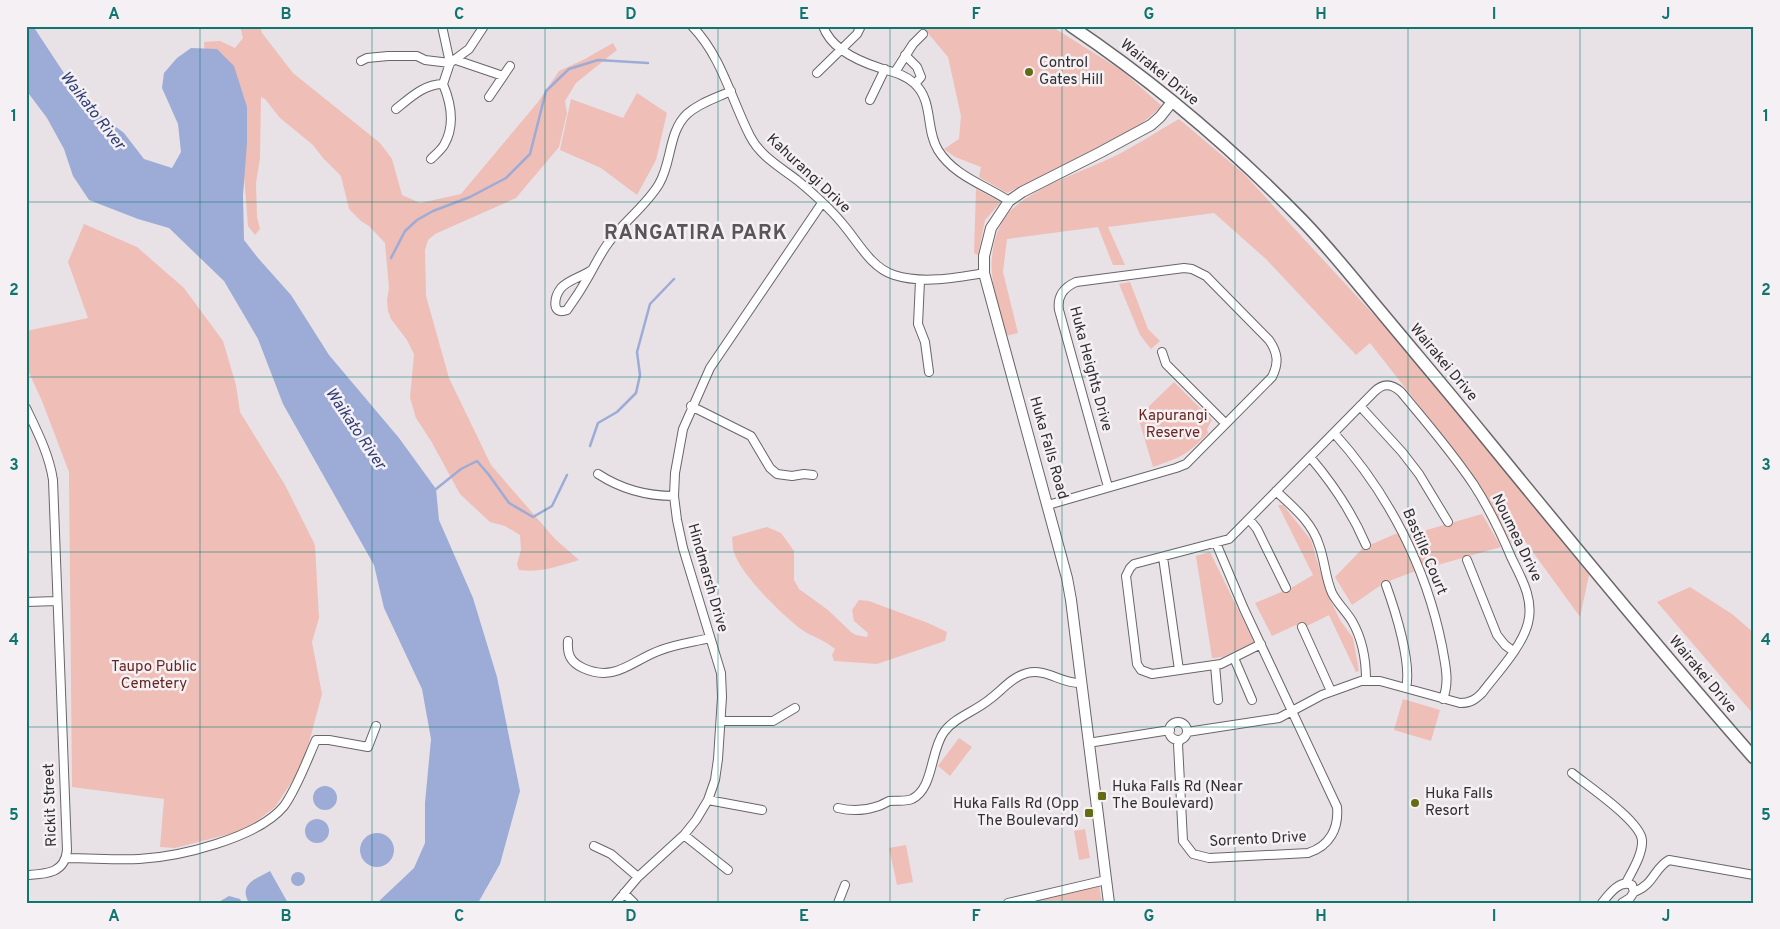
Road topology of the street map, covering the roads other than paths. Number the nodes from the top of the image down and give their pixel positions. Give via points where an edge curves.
1 (442, 26) edge
2 (484, 26) edge
3 (692, 26) edge
4 (823, 26) edge
5 (861, 26) edge
6 (1071, 26) edge
7 (923, 34) dead end
8 (841, 50) junction
9 (905, 55) junction
10 (361, 61) dead end
11 (453, 62) junction
12 (510, 66) dead end
13 (885, 69) junction
14 (895, 72) junction
15 (817, 73) dead end
16 (503, 76) junction
17 (443, 84) junction
18 (916, 84) junction
19 (731, 92) junction
20 (488, 97) dead end
21 (870, 100) dead end
22 (1172, 102) junction
23 (396, 109) dead end
24 (430, 159) dead end
25 (1009, 201) junction
26 (822, 203) junction
27 (590, 271) junction
28 (984, 273) junction
29 (920, 280) junction
30 (1162, 352) dead end
31 (929, 372) dead end
32 (692, 406) junction
33 (1360, 406) junction
34 (26, 408) edge
35 (1225, 424) junction
36 (1334, 433) junction
37 (1310, 457) junction
38 (598, 474) dead end
39 (813, 475) dead end
40 (1108, 487) junction
41 (1276, 491) junction
42 (674, 496) junction
43 (1048, 505) junction
44 (1249, 519) junction
45 (1448, 522) dead end
46 (1216, 543) junction
47 (1366, 545) dead end
48 (1162, 557) junction
49 (1467, 560) dead end
50 (1386, 585) dead end
51 (1286, 588) dead end
52 (56, 601) junction
53 (26, 602) edge
54 (1302, 627) dead end
55 (710, 638) junction
56 (568, 641) dead end
57 (1261, 644) junction
58 (1513, 651) junction
59 (1234, 658) junction
60 (1214, 665) junction
61 (1179, 670) junction
62 (1366, 680) junction
63 (1081, 683) junction
64 (1406, 688) junction
65 (1331, 691) junction
66 (1443, 699) junction
67 (1218, 700) dead end
68 (1252, 700) dead end
69 (795, 708) dead end
70 (1293, 711) junction
71 (721, 721) junction
72 (376, 726) dead end
73 (1170, 730) junction
74 (1187, 732) junction
75 (1180, 740) junction
76 (1088, 743) junction
77 (1754, 758) edge
78 (1572, 773) dead end
79 (708, 800) junction
80 (838, 808) dead end
81 (762, 810) dead end
82 (684, 835) junction
83 (594, 846) dead end
84 (66, 858) junction
85 (728, 870) dead end
86 (26, 875) edge
87 (1754, 875) edge
88 (638, 877) junction
89 (1106, 880) junction
90 (1626, 883) junction
91 (845, 885) dead end
92 (1634, 892) junction
93 (624, 894) junction
94 (616, 903) edge
95 (634, 903) edge
96 (838, 903) edge
97 (1008, 903) edge
98 (1109, 903) edge
99 (1602, 903) edge
100 (1622, 903) edge

1 - 11 street
2 - 11 street via 469,49
3 - 19 street, Kahurangi Drive via 712,52
4 - 8 street
5 - 8 street
6 - 22 main road, Wairakei Drive via 1138,73
7 - 9 street
8 - 13 street
8 - 15 street
9 - 14 street
9 - 18 street via 917,67 921,77
10 - 11 street via 374,57 418,56 425,60
11 - 16 street
11 - 17 street
12 - 16 street
13 - 14 street
13 - 21 street
14 - 18 street
16 - 20 street
17 - 23 street via 427,86
17 - 24 street via 451,125 444,147
18 - 25 street via 928,106 933,136 943,157 956,170
19 - 26 street, Kahurangi Drive via 751,138 768,158
19 - 27 street via 698,106 679,125 660,182 613,237
22 - 25 street, Huka Falls Road via 1151,125
22 - 77 main road, Wairakei Drive via 1260,179 1332,252 1590,567
25 - 28 street, Huka Falls Road via 990,228
26 - 29 street, Kahurangi Drive via 880,268 893,275
26 - 32 street, Hindmarsh Drive via 710,368
27 - 27 street via 567,310 559,310 555,300 562,287
28 - 29 street, Kahurangi Drive
28 - 43 street, Huka Falls Road
29 - 31 street via 918,324
30 - 35 street via 1166,364
32 - 39 street via 751,436 777,474
32 - 42 street, Hindmarsh Drive via 679,446
33 - 36 street, Noumea Drive
33 - 45 street via 1419,474
33 - 58 street, Noumea Drive via 1382,385 1397,388 1475,486 1499,530 1528,598 1529,622
34 - 52 street, Rickit Street via 51,465
35 - 40 street, Huka Heights Drive via 1186,464
35 - 40 street, Huka Heights Drive via 1272,377 1278,360 1276,349 1269,340 1206,276 1184,268 1066,286 1058,302 1059,310
36 - 37 street, Noumea Drive
36 - 66 street, Bastille Court via 1394,514 1418,564 1431,600 1443,653 1447,678
37 - 41 street, Noumea Drive
37 - 47 street via 1339,494
38 - 42 street via 614,485
40 - 43 street, Huka Heights Drive
41 - 44 street, Noumea Drive
41 - 62 street via 1301,515 1316,536 1328,583 1362,643
42 - 55 street, Hindmarsh Drive via 682,548
43 - 63 street, Huka Falls Road via 1071,600
44 - 46 street, Noumea Drive via 1229,539
44 - 51 street
46 - 48 street, Noumea Drive
46 - 57 street
48 - 61 street
48 - 61 street, Noumea Drive via 1134,564 1126,576 1137,664 1141,670 1152,674
49 - 58 street via 1497,635
50 - 64 street via 1408,671
52 - 53 street
52 - 84 street, Rickit Street
54 - 65 street
55 - 56 street via 661,650 627,668 605,674 575,665 568,655
55 - 71 street, Hindmarsh Drive via 721,673
57 - 59 street, Noumea Drive
57 - 70 street
58 - 66 street, Noumea Drive via 1476,699 1465,703
59 - 60 street, Noumea Drive
59 - 68 street
60 - 61 street, Noumea Drive
60 - 67 street
62 - 64 street, Noumea Drive
62 - 65 street, Noumea Drive
63 - 76 street, Huka Falls Road
63 - 80 street via 1072,684 1039,672 1017,677 944,733 926,785 911,800 889,801 865,810
64 - 66 street, Noumea Drive
65 - 70 street, Noumea Drive
69 - 71 street via 773,721
70 - 74 street via 1279,718
70 - 75 street, Sorrento Drive via 1337,807 1337,823 1332,837 1322,847 1308,853 1209,858 1193,854 1183,841
71 - 79 street, Hindmarsh Drive via 715,780
72 - 84 street, Rickit Street via 368,747 316,740 284,806 245,834 160,857 114,860
73 - 74 street via 1172,725 1181,723
73 - 75 street via 1171,736
73 - 76 street
74 - 75 street
76 - 89 street, Huka Falls Road
78 - 90 street via 1624,814 1640,832 1642,847
79 - 81 street
79 - 82 street, Hindmarsh Drive
82 - 85 street
82 - 88 street, Hindmarsh Drive
83 - 88 street via 611,854
84 - 86 street via 51,872
87 - 92 street via 1669,860 1650,883
88 - 93 street, Hindmarsh Drive
89 - 97 street
89 - 98 street, Huka Falls Road
90 - 92 street via 1632,885
90 - 99 street
91 - 96 street
92 - 100 street
93 - 94 street, Hindmarsh Drive
93 - 95 street

